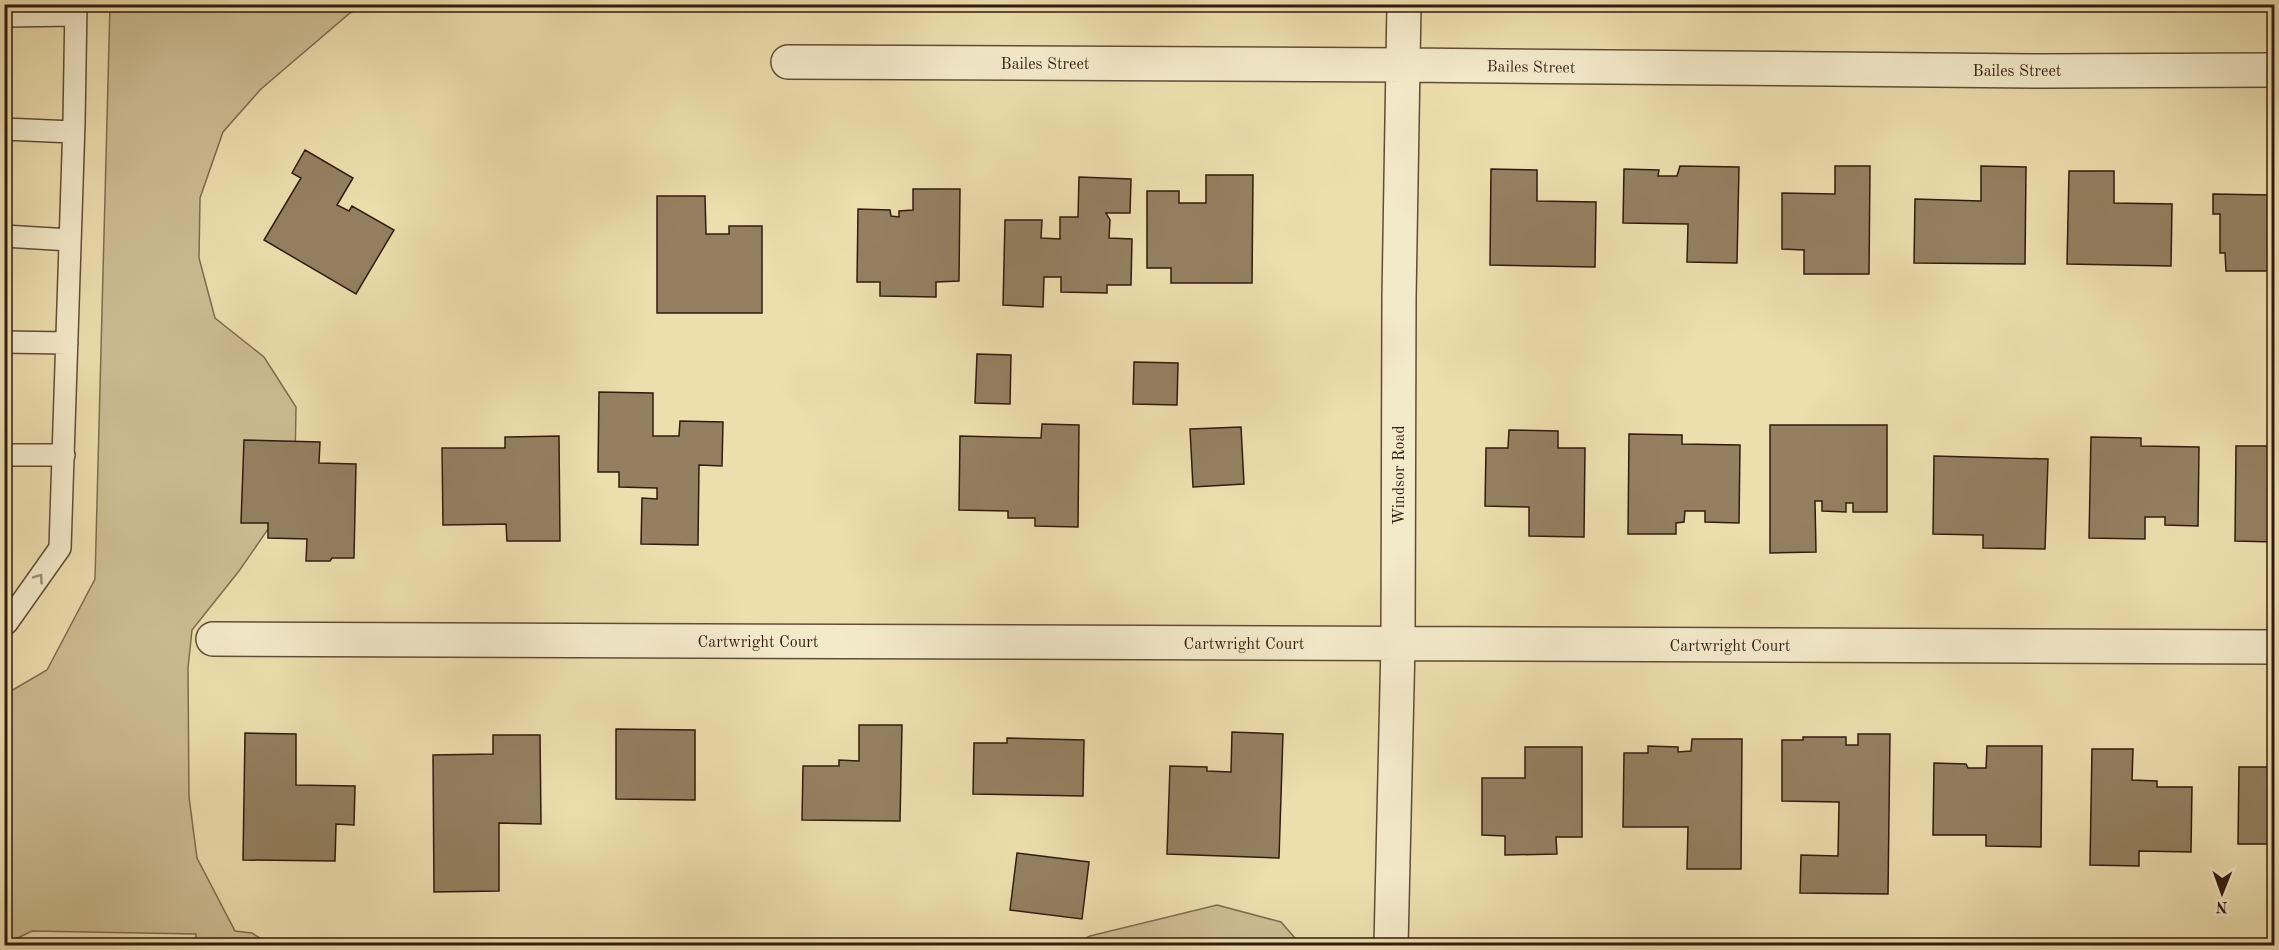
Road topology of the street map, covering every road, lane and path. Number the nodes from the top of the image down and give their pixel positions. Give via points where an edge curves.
1 (1404, 4) edge
2 (76, 10) edge
3 (4, 15) edge
4 (788, 62) dead end
5 (1404, 65) junction
6 (2274, 70) edge
7 (4, 129) edge
8 (73, 132) junction
9 (4, 236) edge
10 (70, 240) junction
11 (4, 342) edge
12 (67, 343) junction
13 (4, 455) edge
14 (64, 455) junction
15 (4, 624) edge
16 (213, 639) dead end
17 (1398, 644) junction
18 (2274, 647) edge
19 (1391, 945) edge

1 - 5 street, Windsor Road
2 - 3 lane
2 - 8 lane
4 - 5 street, Bailes Street
5 - 6 street, Bailes Street
5 - 17 street, Windsor Road
7 - 8 lane
8 - 10 lane
9 - 10 lane
10 - 12 lane
11 - 12 lane
12 - 14 lane
13 - 14 lane
15 -> 14 lane via 60,548
16 - 17 street, Cartwright Court
17 - 18 street, Cartwright Court
17 - 19 street, Windsor Road

